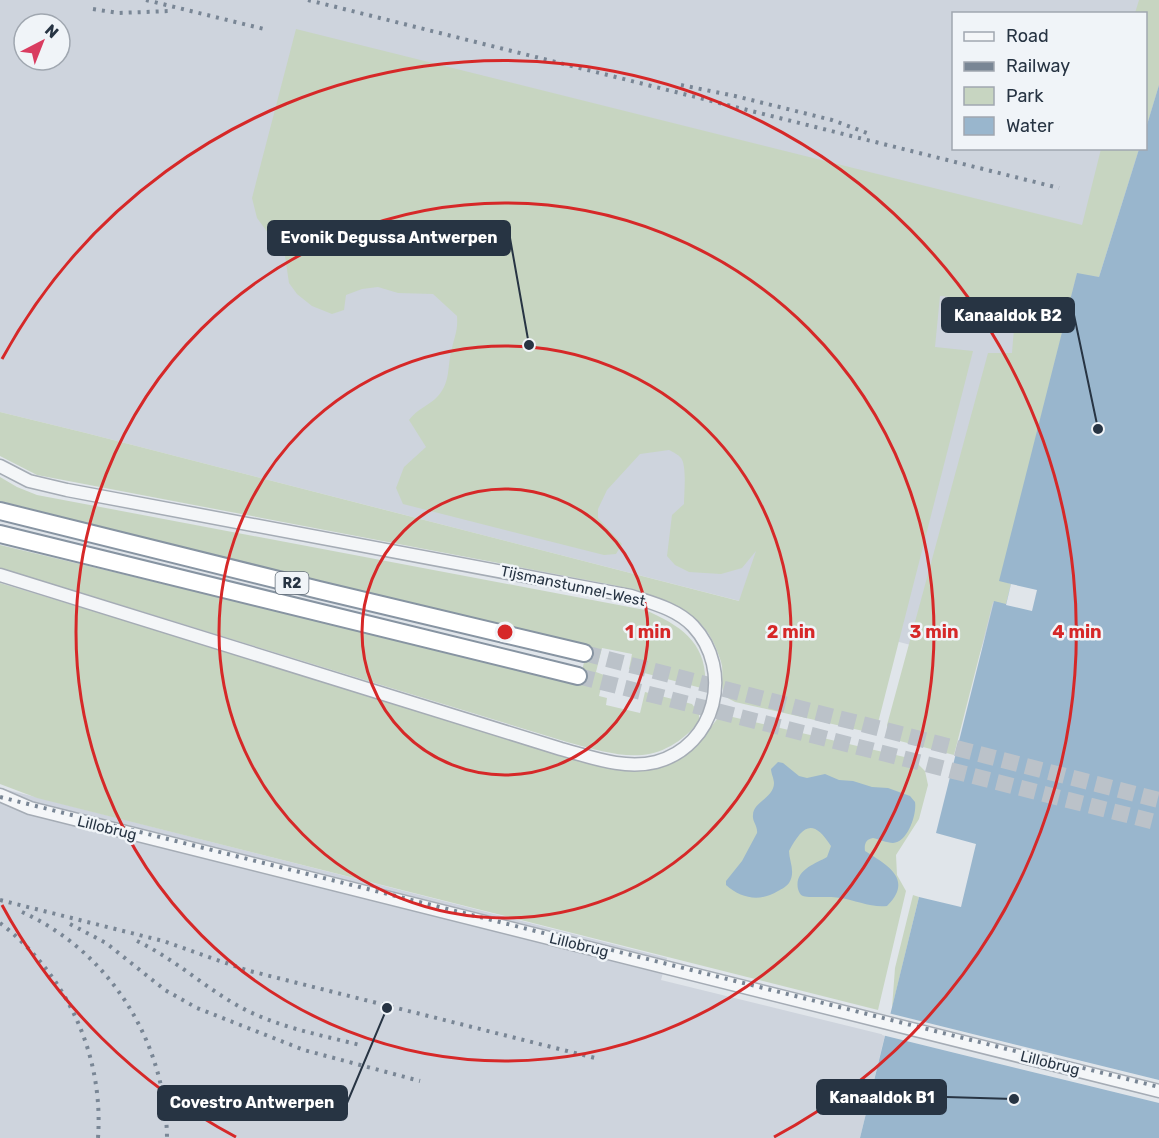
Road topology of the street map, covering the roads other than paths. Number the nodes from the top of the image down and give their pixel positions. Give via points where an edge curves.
1 (0, 466) edge
2 (0, 511) edge
3 (0, 534) edge
4 (0, 575) edge
5 (584, 653) tunnel mouth
6 (578, 676) tunnel mouth
7 (0, 795) edge
8 (1159, 1091) edge

1 - 4 street, Tijsmanstunnel-West via 29,481 67,490 631,596 666,608 692,624 708,647 715,669 715,690 703,730 683,749 654,763 624,765
2 - 5 highway, R2
3 - 6 highway, R2
7 - 8 street, Lillobrug via 58,816

